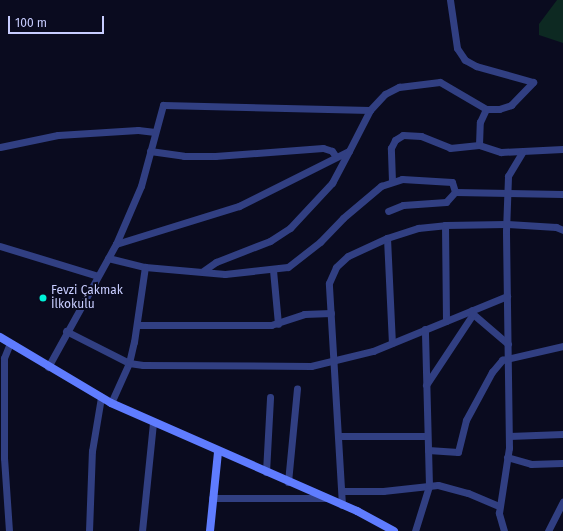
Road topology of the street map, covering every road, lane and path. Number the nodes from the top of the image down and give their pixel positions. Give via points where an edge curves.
1 (450, 0) edge
2 (370, 110) junction
3 (486, 110) junction
4 (155, 132) junction
5 (479, 145) junction
6 (0, 147) edge
7 (563, 149) edge
8 (150, 151) junction
9 (349, 151) junction
10 (523, 152) junction
11 (336, 157) junction
12 (392, 182) junction
13 (455, 192) junction
14 (508, 192) junction
15 (563, 194) edge
16 (388, 211) dead end
17 (506, 224) junction
18 (445, 225) junction
19 (563, 230) edge
20 (387, 238) junction
21 (116, 244) junction
22 (0, 246) edge
23 (108, 258) junction
24 (145, 267) junction
25 (273, 270) junction
26 (203, 271) junction
27 (98, 276) junction
28 (507, 296) junction
29 (473, 312) junction
30 (331, 313) junction
31 (446, 321) junction
32 (278, 324) junction
33 (137, 325) junction
34 (425, 329) junction
35 (66, 331) junction
36 (0, 337) edge
37 (10, 343) junction
38 (392, 343) junction
39 (508, 344) junction
40 (563, 346) edge
41 (508, 358) junction
42 (335, 360) junction
43 (129, 362) junction
44 (48, 367) junction
45 (426, 385) junction
46 (297, 388) dead end
47 (101, 397) junction
48 (270, 397) dead end
49 (111, 403) junction
50 (2, 419) edge
51 (153, 423) junction
52 (563, 434) edge
53 (339, 436) junction
54 (427, 436) junction
55 (509, 436) junction
56 (428, 450) junction
57 (218, 452) junction
58 (507, 457) junction
59 (563, 463) edge
60 (266, 472) junction
61 (288, 482) junction
62 (429, 486) junction
63 (342, 491) junction
64 (212, 498) junction
65 (327, 498) junction
66 (563, 502) edge
67 (342, 505) junction
68 (500, 506) junction
69 (9, 531) edge
70 (89, 531) edge
71 (142, 531) edge
72 (210, 531) edge
73 (394, 531) edge
74 (415, 531) edge
75 (504, 531) edge
76 (548, 531) edge

1 - 3 street via 457,48 464,60 476,66 533,82 511,105
2 - 3 street via 392,89 435,82 448,85
2 - 4 street via 163,105
2 - 9 street
3 - 5 street via 480,122
4 - 6 street via 138,130 58,135
4 - 8 street
5 - 10 street via 501,152
5 - 12 street via 450,148 421,136 403,134 395,140 391,148
7 - 10 street
8 - 11 street via 184,156 214,156 323,148 332,151
8 - 21 street via 141,186
9 - 11 street
9 - 26 street via 332,183 290,228 270,241 216,262
10 - 14 street via 508,176
11 - 21 street via 239,206
12 - 13 street via 445,180 452,182
12 - 25 street via 371,193 320,242 288,268
13 - 14 street
13 - 16 street via 446,202 403,205
14 - 15 street
14 - 17 street
17 - 18 street
17 - 19 street via 556,227
17 - 28 street
18 - 20 street via 418,228
18 - 31 street
20 - 30 street via 348,256 336,267 329,283
20 - 38 street
21 - 23 street
22 - 27 street
23 - 24 street
23 - 27 street
24 - 26 street
24 - 33 street
25 - 26 street via 225,274
25 - 32 street
27 - 35 street
28 - 29 street
28 - 39 street
29 - 31 street
29 - 39 street
29 - 45 street
30 - 32 street via 304,314
30 - 42 street
31 - 34 street
32 - 33 street
33 - 43 street
34 - 38 street
34 - 45 street
35 - 43 street
35 - 44 street
36 - 37 main road
37 - 44 main road
37 - 50 street via 4,358
38 - 42 street via 373,351
39 - 41 street
40 - 41 street
41 - 55 street
41 - 56 street via 500,362 477,398 466,420 458,452
42 - 43 street via 311,366 143,365
42 - 53 street
43 - 49 street
44 - 47 main road
45 - 54 street
46 - 61 street
47 - 49 main road
47 - 70 street via 92,451
48 - 60 street
49 - 51 main road
50 - 69 street
51 - 57 main road
51 - 71 street
52 - 55 street
53 - 54 street
53 - 63 street
54 - 56 street
55 - 58 street
56 - 62 street
57 - 60 main road
57 - 64 main road
58 - 59 street via 532,464
58 - 68 street
60 - 61 main road
61 - 65 main road
62 - 63 street via 383,491
62 - 68 street via 450,487
62 - 74 street
63 - 67 street
64 - 65 street
64 - 72 main road
65 - 67 main road
66 - 76 street
67 - 73 main road
68 - 75 street

